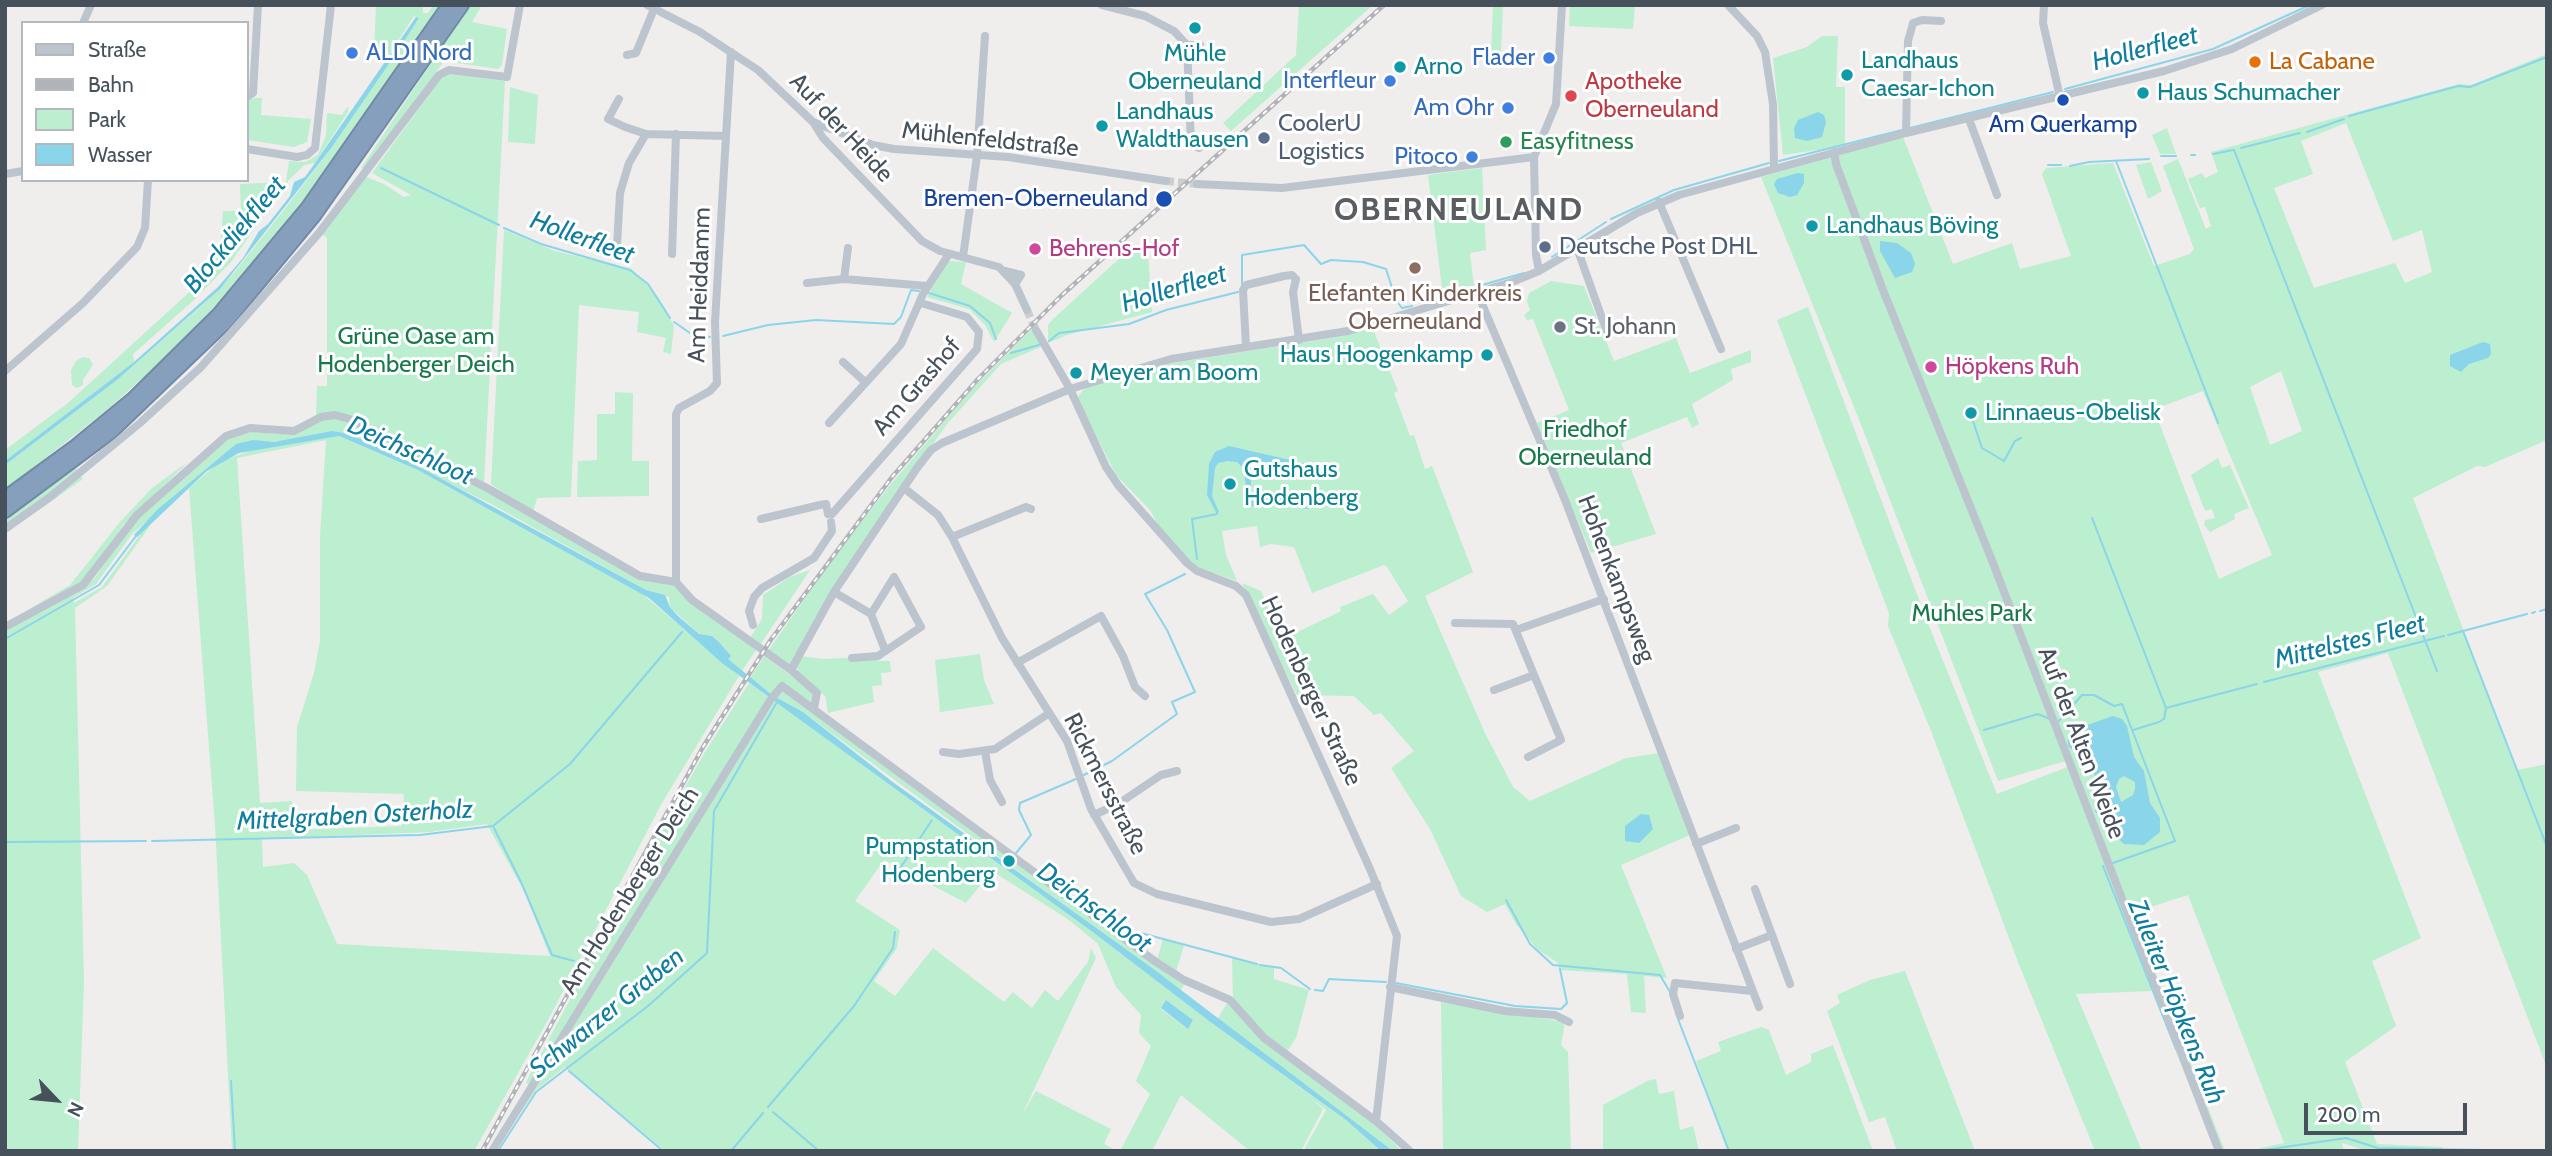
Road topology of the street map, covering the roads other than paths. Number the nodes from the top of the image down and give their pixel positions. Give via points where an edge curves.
1 (91, 5) edge
2 (258, 5) edge
3 (331, 5) edge
4 (449, 5) edge
5 (461, 5) edge
6 (520, 5) edge
7 (1102, 5) edge
8 (1562, 5) edge
9 (1728, 5) edge
10 (2044, 5) edge
11 (2322, 5) edge
12 (650, 7) edge
13 (84, 21) edge
14 (1941, 21) dead end
15 (985, 36) dead end
16 (1187, 45) junction
17 (1200, 46) dead end
18 (731, 52) junction
19 (627, 55) dead end
20 (248, 96) edge
21 (2060, 97) junction
22 (619, 99) dead end
23 (1969, 119) junction
24 (814, 122) junction
25 (1906, 133) junction
26 (646, 134) junction
27 (676, 134) junction
28 (726, 136) junction
29 (1193, 139) dead end
30 (248, 149) edge
31 (1834, 152) junction
32 (977, 156) junction
33 (1534, 157) junction
34 (1774, 168) junction
35 (1166, 181) tunnel mouth
36 (148, 182) edge
37 (1197, 184) tunnel mouth
38 (1997, 195) dead end
39 (1659, 202) junction
40 (1577, 247) junction
41 (848, 248) dead end
42 (619, 253) dead end
43 (672, 254) dead end
44 (949, 254) junction
45 (963, 257) junction
46 (1539, 271) junction
47 (844, 279) junction
48 (807, 284) dead end
49 (927, 286) junction
50 (1477, 292) junction
51 (922, 303) junction
52 (1027, 310) tunnel mouth
53 (1036, 330) tunnel mouth
54 (1607, 332) dead end
55 (1298, 340) junction
56 (1246, 347) junction
57 (1721, 349) dead end
58 (843, 362) dead end
59 (7, 368) edge
60 (864, 381) junction
61 (1070, 388) junction
62 (829, 423) dead end
63 (904, 488) junction
64 (5, 498) edge
65 (1031, 509) dead end
66 (5, 511) edge
67 (830, 517) junction
68 (761, 519) dead end
69 (5, 529) edge
70 (952, 537) junction
71 (676, 582) junction
72 (834, 592) junction
73 (1604, 599) junction
74 (871, 614) junction
75 (1455, 624) dead end
76 (753, 625) dead end
77 (5, 627) edge
78 (1516, 630) junction
79 (885, 650) junction
80 (852, 657) dead end
81 (1017, 663) junction
82 (791, 670) junction
83 (1534, 675) junction
84 (1494, 690) dead end
85 (1145, 696) dead end
86 (814, 708) junction
87 (1048, 714) junction
88 (985, 751) junction
89 (943, 752) dead end
90 (1528, 757) dead end
91 (1177, 771) dead end
92 (1002, 802) dead end
93 (1094, 815) junction
94 (1736, 828) dead end
95 (1696, 844) junction
96 (1377, 884) junction
97 (1755, 889) dead end
98 (1772, 935) junction
99 (1736, 948) junction
100 (1790, 984) dead end
101 (1390, 987) junction
102 (1752, 991) junction
103 (1759, 1007) dead end
104 (1680, 1016) dead end
105 (1569, 1022) dead end
106 (1376, 1121) junction
107 (492, 1151) edge
108 (1410, 1151) edge
109 (2219, 1151) edge

1 - 13 street
2 - 20 street via 253,91
3 - 30 street via 315,148 297,157
4 - 64 highway via 308,206 218,314 133,399
5 - 66 highway via 314,216 227,321 111,432
6 - 69 street via 508,78 449,70 439,75 319,233 201,368 130,432
7 - 16 street via 1163,24
8 - 33 street via 1556,104
9 - 34 street via 1765,52 1773,104
10 - 21 street via 2043,23
11 - 21 street via 2232,49
12 - 18 street, Auf der Heide
12 - 19 street via 636,53
14 - 25 street via 1913,23 1910,32
15 - 32 street
16 - 17 street
16 - 29 street
18 - 24 street, Auf der Heide via 781,89
18 - 28 street, Am Heiddamm
21 - 23 street
22 - 26 street via 608,120
23 - 25 street
23 - 38 street
24 - 32 street, Mühlenfeldstraße via 873,145
24 - 44 street, Auf der Heide via 823,138 901,220 932,248
25 - 31 street
26 - 27 street
26 - 42 street via 623,180
27 - 28 street
27 - 43 street
28 - 71 street, Am Heiddamm via 715,322 717,383 676,414
31 - 34 street
31 - 109 street, Auf der Alten Weide via 1883,290
32 - 35 street, Mühlenfeldstraße
32 - 45 street
33 - 37 street via 1282,188
33 - 46 street
34 - 39 street
36 - 59 street via 145,228 137,247 83,303
39 - 40 street
39 - 57 street
40 - 46 street
40 - 54 street
41 - 47 street
44 - 45 street, Auf der Heide
44 - 49 street
45 - 52 street, Auf der Heide via 1005,271
46 - 50 street
47 - 48 street
47 - 49 street
49 - 51 street
50 - 55 street via 1348,331
50 - 73 street, Hohenkampsweg
51 - 60 street via 901,344
51 - 67 street, Am Grashof via 967,317 979,332 977,349
53 - 61 street, Hodenberger Straße
55 - 56 street
55 - 56 street via 1296,279 1284,276 1246,285
56 - 61 street via 1171,359
58 - 60 street
60 - 62 street
61 - 63 street via 936,447
61 - 96 street, Hodenberger Straße via 1118,485 1187,563 1246,595
63 - 70 street, Rickmersstraße via 938,515
63 - 72 street
65 - 70 street via 1026,507
67 - 68 street via 826,504
67 - 76 street, Am Grashof via 832,531 814,558 754,597 748,611
70 - 81 street, Rickmersstraße
71 - 77 street via 640,576 489,489 335,415 284,432 238,431 137,515 83,585
71 - 82 street via 707,612
72 - 74 street
72 - 82 street
73 - 78 street
73 - 95 street, Hohenkampsweg
74 - 79 street
74 - 79 street via 894,577 920,627
75 - 78 street via 1513,624
78 - 83 street
79 - 80 street via 878,656
81 - 85 street via 1101,616 1135,687
81 - 87 street, Rickmersstraße
82 - 86 street via 817,693
83 - 84 street
83 - 90 street via 1561,740
86 - 106 street, Am Hodenberger Deich via 1156,962 1230,1000 1280,1052
86 - 107 street, Am Hodenberger Deich via 782,686 778,688
87 - 88 street
87 - 93 street, Rickmersstraße via 1067,741
88 - 89 street
88 - 92 street via 990,780
91 - 93 street via 1161,775
93 - 96 street, Rickmersstraße via 1134,883 1254,919 1299,919
94 - 95 street
95 - 99 street, Hohenkampsweg
96 - 101 street, Hodenberger Straße via 1397,931
97 - 98 street
98 - 99 street
98 - 100 street
99 - 102 street, Hohenkampsweg
101 - 105 street via 1505,1011 1555,1015
101 - 106 street, Hodenberger Straße
102 - 103 street, Hohenkampsweg
102 - 104 street via 1675,982 1673,994
106 - 108 street, Am Hodenberger Deich

